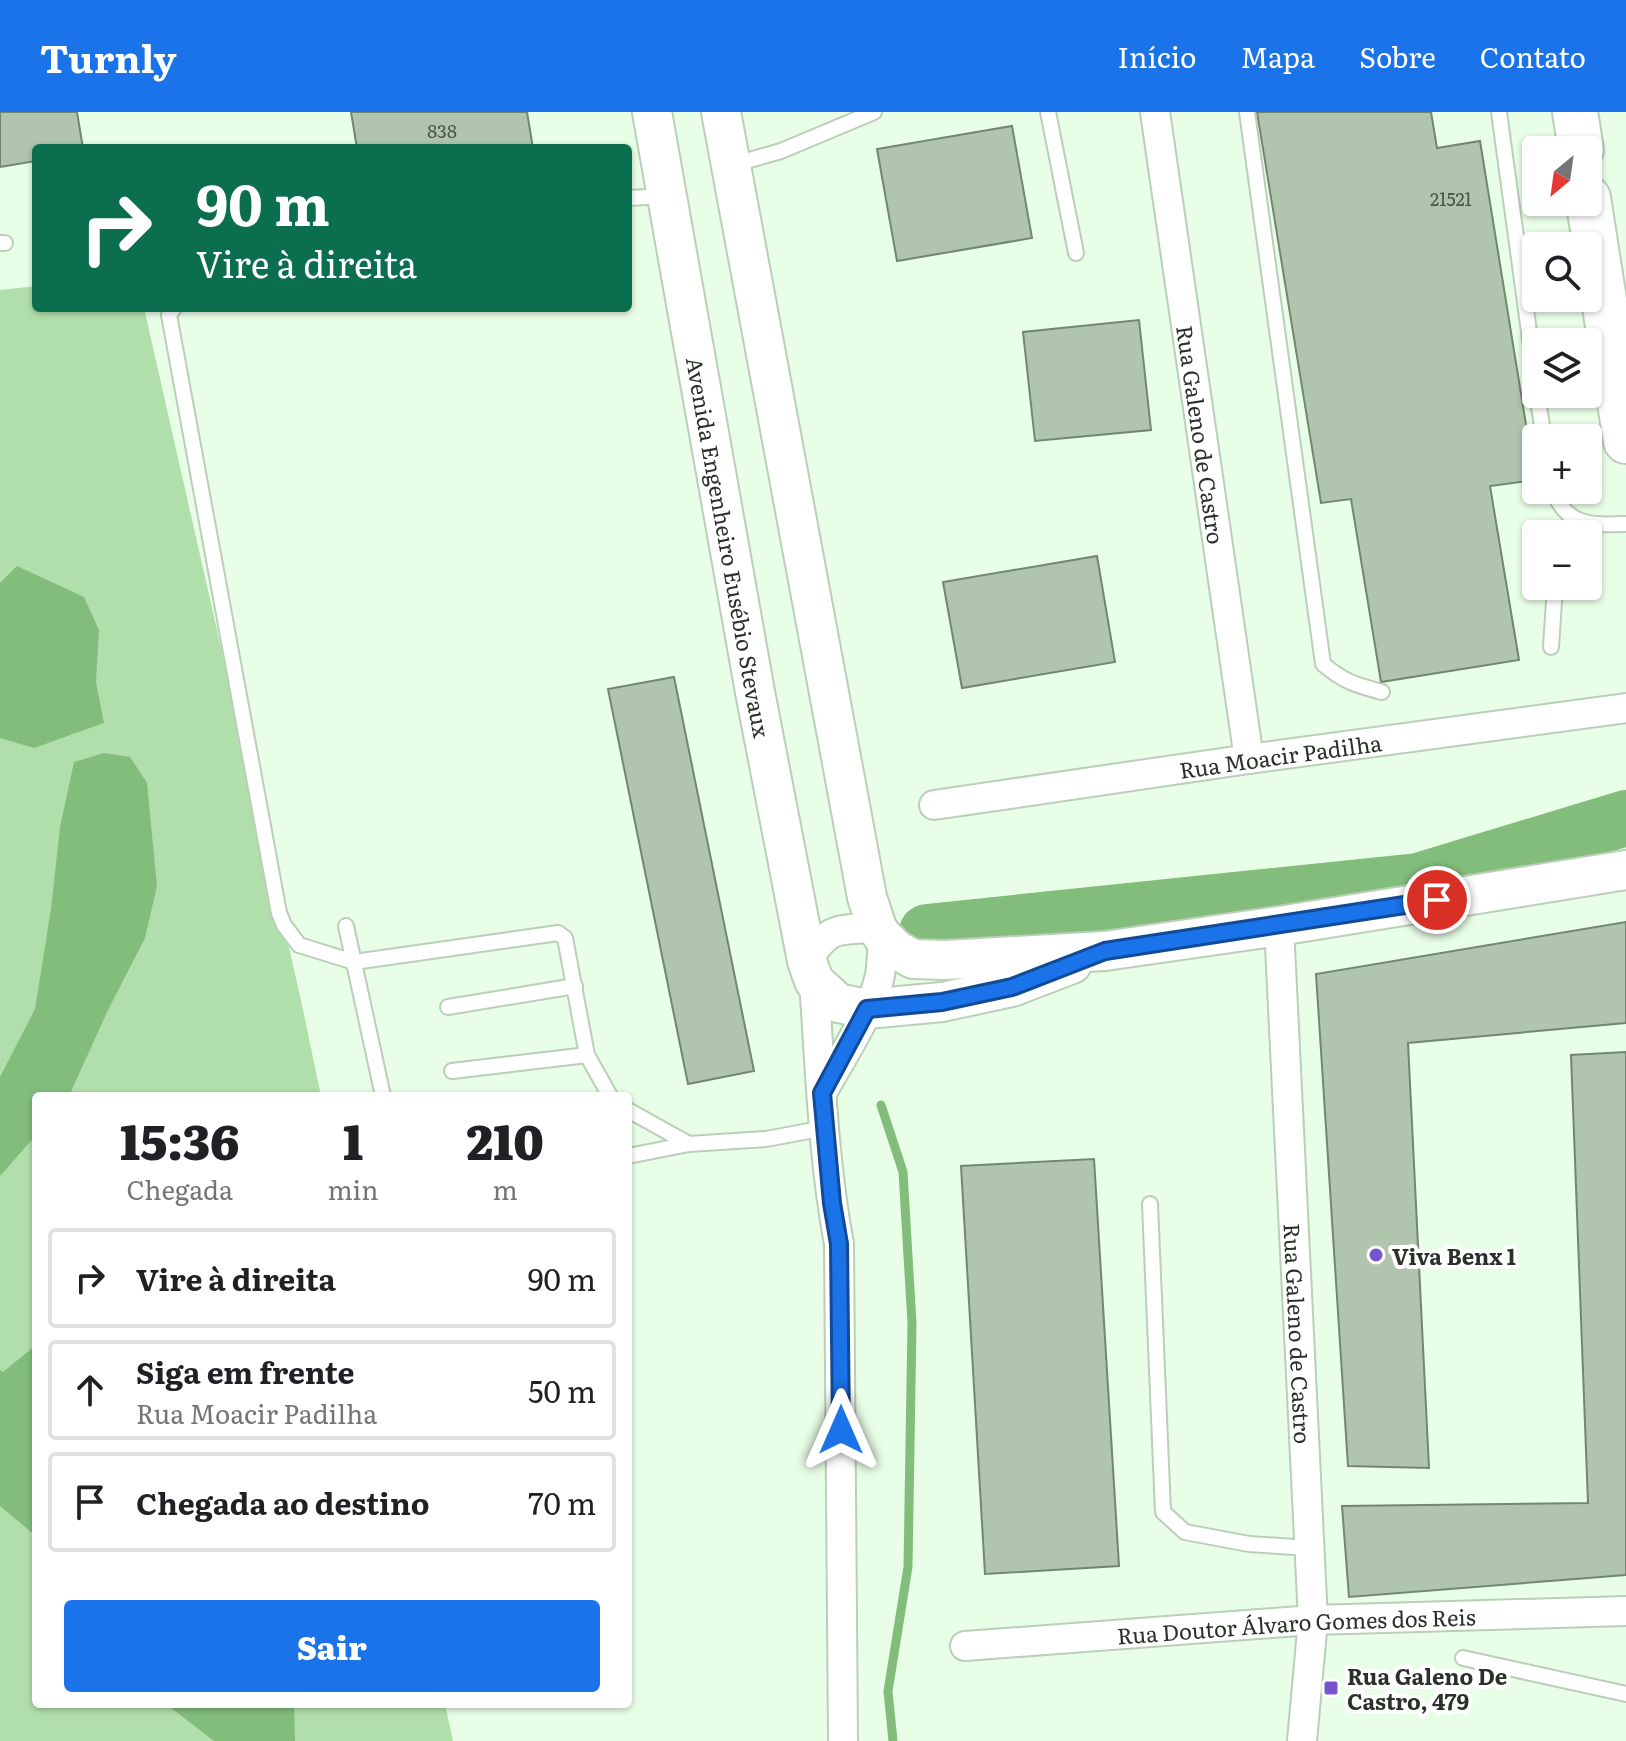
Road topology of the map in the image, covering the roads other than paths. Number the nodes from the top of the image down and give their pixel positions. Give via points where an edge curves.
1 (652, 112) edge
2 (721, 112) edge
3 (874, 112) edge
4 (1048, 112) edge
5 (1155, 112) edge
6 (1247, 112) edge
7 (1499, 112) edge
8 (1575, 112) edge
9 (1579, 136) edge
10 (732, 166) junction
11 (667, 196) junction
12 (632, 198) edge
13 (1591, 216) edge
14 (1076, 253) dead end
15 (171, 312) edge
16 (1528, 328) edge
17 (1626, 441) edge
18 (1561, 504) edge
19 (1573, 518) joint
20 (1626, 524) edge
21 (1554, 600) edge
22 (1551, 647) dead end
23 (1382, 692) dead end
24 (1626, 708) edge
25 (1249, 759) junction
26 (934, 805) dead end
27 (1626, 870) edge
28 (346, 926) dead end
29 (1279, 926) junction
30 (880, 933) junction
31 (1105, 951) junction
32 (354, 962) junction
33 (811, 971) junction
34 (575, 986) junction
35 (448, 1007) dead end
36 (867, 1009) junction
37 (587, 1055) junction
38 (452, 1071) dead end
39 (382, 1092) edge
40 (608, 1092) edge
41 (822, 1093) junction
42 (632, 1112) edge
43 (825, 1128) junction
44 (689, 1144) junction
45 (632, 1155) edge
46 (1150, 1204) dead end
47 (1310, 1548) junction
48 (1626, 1611) edge
49 (1313, 1620) junction
50 (965, 1646) dead end
51 (1463, 1658) dead end
52 (1626, 1694) edge
53 (843, 1741) edge
54 (1302, 1741) edge

1 - 11 main road, Avenida Engenheiro Eusébio Stevaux
2 - 10 main road
3 - 10 lane
4 - 14 lane
5 - 25 street, Rua Galeno de Castro
6 - 23 lane via 1323,664 1338,677
7 - 16 lane
8 - 9 highway
10 - 30 main road via 867,897
11 - 12 lane
11 - 33 main road, Avenida Engenheiro Eusébio Stevaux via 755,692
13 - 17 highway
15 - 32 lane via 279,913 299,945
18 - 19 lane
19 - 20 lane via 1592,525
21 - 22 lane
24 - 25 street, Rua Moacir Padilha
25 - 26 street, Rua Moacir Padilha
27 - 29 main road
28 - 32 lane
29 - 31 main road
29 - 47 street, Rua Galeno de Castro
30 - 31 main road via 913,959
30 - 33 street via 832,933 819,943
30 - 36 street via 880,974
31 - 36 main road via 1012,987 942,1002
32 - 34 lane via 558,933 565,938
32 - 39 lane
33 - 36 main road via 838,1003
33 - 41 street, Avenida Engenheiro Eusébio Stevaux
34 - 35 lane
34 - 37 lane
36 - 41 street
37 - 38 lane
37 - 40 lane
41 - 43 street, Avenida Engenheiro Eusébio Stevaux
42 - 44 lane
43 - 44 lane via 766,1139
43 - 53 street, Avenida Engenheiro Eusébio Stevaux via 839,1244
44 - 45 lane
46 - 47 lane via 1163,1512 1185,1532
47 - 49 street, Rua Galeno de Castro
48 - 49 street, Rua Doutor Álvaro Gomes dos Reis
49 - 50 street, Rua Doutor Álvaro Gomes dos Reis
49 - 54 street, Rua Galeno de Castro
51 - 52 lane

